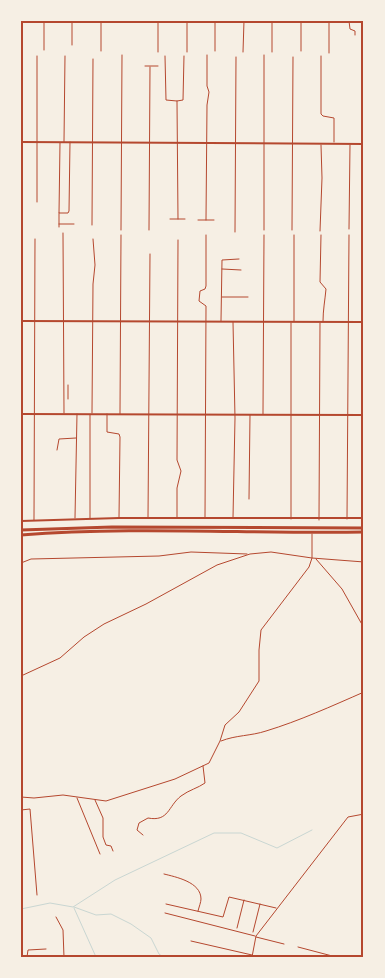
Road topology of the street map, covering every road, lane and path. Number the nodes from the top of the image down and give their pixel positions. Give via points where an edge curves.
1 (44, 21) edge
2 (72, 21) edge
3 (101, 21) edge
4 (158, 21) edge
5 (187, 21) edge
6 (215, 21) edge
7 (244, 21) edge
8 (272, 21) edge
9 (301, 21) edge
10 (329, 21) edge
11 (349, 21) edge
12 (355, 36) dead end
13 (72, 45) dead end
14 (44, 50) dead end
15 (100, 51) dead end
16 (301, 51) dead end
17 (158, 52) dead end
18 (187, 52) dead end
19 (215, 52) dead end
20 (243, 52) dead end
21 (272, 52) dead end
22 (329, 53) dead end
23 (122, 55) dead end
24 (207, 55) dead end
25 (264, 55) dead end
26 (37, 56) dead end
27 (65, 56) dead end
28 (165, 56) dead end
29 (184, 56) dead end
30 (321, 56) dead end
31 (236, 57) dead end
32 (293, 57) dead end
33 (93, 59) dead end
34 (145, 66) dead end
35 (158, 66) dead end
36 (150, 67) junction
37 (177, 101) junction
38 (21, 142) edge
39 (36, 142) junction
40 (60, 142) junction
41 (64, 142) junction
42 (70, 142) junction
43 (93, 142) junction
44 (121, 143) junction
45 (150, 143) junction
46 (178, 143) junction
47 (207, 143) junction
48 (235, 143) junction
49 (264, 143) junction
50 (292, 144) junction
51 (321, 144) junction
52 (334, 144) junction
53 (350, 144) junction
54 (364, 144) edge
55 (37, 202) dead end
56 (59, 213) junction
57 (170, 219) dead end
58 (178, 219) junction
59 (185, 219) dead end
60 (198, 220) dead end
61 (206, 220) junction
62 (214, 220) dead end
63 (74, 224) dead end
64 (92, 225) dead end
65 (349, 229) dead end
66 (121, 230) dead end
67 (150, 230) dead end
68 (264, 230) dead end
69 (292, 230) dead end
70 (320, 231) dead end
71 (235, 232) dead end
72 (63, 233) dead end
73 (121, 235) dead end
74 (264, 235) dead end
75 (294, 235) dead end
76 (321, 235) dead end
77 (349, 235) dead end
78 (206, 236) dead end
79 (35, 239) dead end
80 (92, 239) dead end
81 (178, 240) dead end
82 (150, 254) dead end
83 (239, 259) dead end
84 (222, 270) junction
85 (241, 270) dead end
86 (221, 297) junction
87 (248, 298) dead end
88 (21, 321) edge
89 (35, 321) junction
90 (64, 321) junction
91 (92, 321) junction
92 (121, 321) junction
93 (149, 321) junction
94 (177, 321) junction
95 (206, 322) junction
96 (221, 322) junction
97 (233, 322) junction
98 (263, 322) junction
99 (293, 322) junction
100 (321, 322) junction
101 (348, 322) junction
102 (364, 322) edge
103 (64, 387) junction
104 (68, 399) dead end
105 (34, 413) junction
106 (64, 413) junction
107 (21, 414) edge
108 (76, 414) junction
109 (91, 414) junction
110 (107, 414) junction
111 (120, 414) junction
112 (149, 414) junction
113 (177, 414) junction
114 (205, 414) junction
115 (235, 414) junction
116 (250, 415) junction
117 (263, 415) junction
118 (291, 415) junction
119 (320, 415) junction
120 (348, 415) junction
121 (364, 415) edge
122 (76, 438) junction
123 (57, 450) dead end
124 (249, 500) dead end
125 (120, 518) junction
126 (148, 518) junction
127 (177, 518) junction
128 (205, 518) junction
129 (364, 518) edge
130 (90, 519) junction
131 (233, 519) junction
132 (347, 519) junction
133 (76, 520) junction
134 (290, 520) junction
135 (319, 520) junction
136 (21, 521) edge
137 (34, 521) junction
138 (21, 530) edge
139 (364, 530) edge
140 (313, 533) junction
141 (21, 535) edge
142 (250, 554) junction
143 (312, 558) junction
144 (316, 559) junction
145 (364, 562) edge
146 (21, 563) edge
147 (364, 628) edge
148 (21, 676) edge
149 (364, 692) edge
150 (220, 741) junction
151 (203, 765) junction
152 (21, 797) edge
153 (77, 797) junction
154 (95, 800) junction
155 (21, 810) edge
156 (364, 814) edge
157 (143, 835) dead end
158 (113, 851) dead end
159 (100, 854) dead end
160 (164, 874) dead end
161 (37, 895) dead end
162 (244, 900) junction
163 (166, 904) dead end
164 (260, 904) junction
165 (277, 908) junction
166 (198, 911) junction
167 (165, 913) dead end
168 (56, 917) dead end
169 (237, 928) dead end
170 (253, 932) dead end
171 (256, 936) junction
172 (191, 941) dead end
173 (284, 944) dead end
174 (298, 947) dead end
175 (46, 949) dead end
176 (253, 956) edge
177 (27, 957) edge
178 (64, 957) edge
179 (336, 957) edge

1 - 14 street
2 - 13 street
3 - 15 street
4 - 17 street
5 - 18 street
6 - 19 street
7 - 20 street
8 - 21 street
9 - 16 street
10 - 22 street
11 - 12 street
23 - 44 street
24 - 47 street
25 - 49 street
26 - 39 street
27 - 41 street
28 - 37 street via 166,100
29 - 37 street via 184,100
30 - 52 street via 321,114 334,118
31 - 48 street
32 - 50 street
33 - 43 street
34 - 36 street
35 - 36 street
36 - 45 street
37 - 46 street
38 - 39 street
39 - 40 street
39 - 55 street
40 - 41 street
40 - 56 street
41 - 42 street
42 - 43 street
42 - 56 street via 69,211
43 - 44 street
43 - 64 street
44 - 45 street
44 - 66 street
45 - 46 street
45 - 67 street
46 - 47 street
46 - 58 street
47 - 48 street
47 - 61 street
48 - 49 street
48 - 71 street
49 - 50 street
49 - 68 street
50 - 51 street
50 - 69 street
51 - 52 street
51 - 70 street
52 - 53 street
53 - 54 street
53 - 65 street
56 - 63 street via 59,226
57 - 58 street
58 - 59 street
60 - 61 street
61 - 62 street
72 - 90 street
73 - 92 street
74 - 98 street
75 - 99 street
76 - 100 street via 320,282 326,288 326,298
77 - 101 street
78 - 95 street via 206,286 200,291 199,301 206,305
79 - 89 street
80 - 91 street via 95,264
81 - 94 street
82 - 93 street
83 - 84 street via 222,259
84 - 85 street
84 - 86 street
86 - 87 street
86 - 96 street
88 - 89 street
89 - 90 street
89 - 105 street
90 - 91 street
90 - 103 street
91 - 92 street
91 - 109 street
92 - 93 street
92 - 111 street
93 - 94 street
93 - 112 street
94 - 95 street
94 - 113 street
95 - 96 street
95 - 114 street
96 - 97 street
97 - 98 street
97 - 115 street
98 - 99 street
98 - 117 street
99 - 100 street
99 - 118 street
100 - 101 street
100 - 119 street
101 - 102 street
101 - 120 street
103 - 104 street via 68,386
103 - 106 street
105 - 106 street
105 - 107 street
105 - 137 street
106 - 108 street
108 - 109 street
108 - 122 street
109 - 110 street
109 - 130 street
110 - 111 street
110 - 125 street via 108,432 120,437
111 - 112 street
112 - 113 street
112 - 126 street
113 - 114 street
113 - 127 street via 177,460 181,471 177,488
114 - 115 street
114 - 128 street
115 - 116 street
115 - 131 street
116 - 117 street
116 - 124 street
117 - 118 street
118 - 119 street
118 - 134 street
119 - 120 street
119 - 135 street
120 - 121 street
120 - 132 street
122 - 123 street via 59,439
122 - 133 street
125 - 126 street
125 - 130 street
126 - 127 street
127 - 128 street
128 - 131 street
129 - 132 street
130 - 133 street
131 - 134 street
132 - 135 street
133 - 137 street
134 - 135 street
136 - 137 street
138 - 139 highway via 112,527
139 - 140 highway
140 - 141 highway via 112,531
140 - 143 street
142 - 143 street via 271,552
142 - 146 street via 190,552 159,556 31,559
142 - 148 street via 217,565 104,624 60,658
143 - 144 street
143 - 150 street via 261,630 259,681 239,712 225,725
144 - 145 street
144 - 147 street via 342,589
149 - 150 street via 267,731
150 - 151 street via 209,762
151 - 154 street via 137,792 106,801
151 - 157 street via 206,783 179,797 162,817 148,818 139,823 137,830
152 - 153 street
153 - 154 street
153 - 159 street
154 - 158 street via 102,818 103,840
155 - 161 street via 30,809
156 - 165 street via 348,817
160 - 166 street via 190,882 201,896
162 - 164 street
162 - 166 street via 229,897 223,917
162 - 169 street
163 - 166 street
164 - 165 street
164 - 170 street
165 - 171 street
167 - 171 street
168 - 178 street via 63,930
171 - 173 street
171 - 176 street
172 - 176 street
174 - 179 street
175 - 177 street via 28,950

